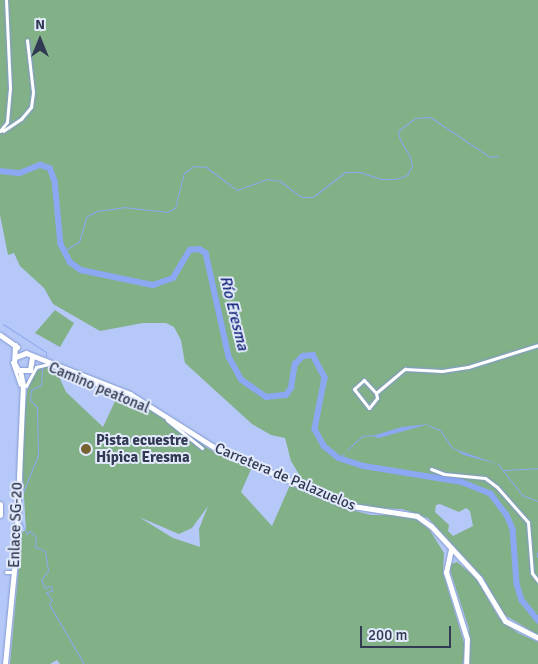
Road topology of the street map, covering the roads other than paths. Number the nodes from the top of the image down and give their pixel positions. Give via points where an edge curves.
1 (6, 0) edge
2 (27, 40) dead end
3 (0, 132) edge
4 (0, 337) edge
5 (538, 345) edge
6 (15, 346) junction
7 (22, 353) junction
8 (16, 356) junction
9 (32, 358) junction
10 (43, 360) junction
11 (33, 365) junction
12 (20, 371) junction
13 (29, 371) junction
14 (23, 385) junction
15 (376, 393) junction
16 (202, 448) dead end
17 (431, 469) dead end
18 (0, 505) edge
19 (0, 515) edge
20 (441, 538) junction
21 (451, 550) junction
22 (459, 558) junction
23 (447, 562) junction
24 (6, 572) dead end
25 (15, 572) junction
26 (538, 581) edge
27 (538, 638) edge
28 (5, 664) edge
29 (466, 664) edge

1 - 3 street via 10,88 7,122
2 - 3 street via 33,92 31,107 22,119
4 - 6 street
4 - 14 street via 13,348 12,366
5 - 15 street via 468,367 442,371 405,369
6 - 7 street
6 - 8 street
7 - 8 street
7 - 9 street
8 - 12 street via 14,365
9 - 10 street, Carretera de Palazuelos
9 - 11 street
10 - 11 street
10 - 20 street, Carretera de Palazuelos via 135,397 210,446 355,508 408,513 426,522
11 - 13 street
12 - 13 street
12 - 14 street, Enlace SG-20
13 - 14 street, Enlace SG-20
14 - 16 street, Camino peatonal via 36,367 49,364 146,406
14 - 25 street, Enlace SG-20
15 - 15 street via 377,398 369,408 354,389 364,380
17 - 26 street via 444,474 477,476 497,487 528,522 532,573
18 - 19 highway
20 - 21 street
20 - 23 street
21 - 22 street
21 - 23 street
22 - 23 street
22 - 27 street via 483,584 505,621
23 - 29 street via 467,640
24 - 25 street
25 - 28 street, Enlace SG-20

